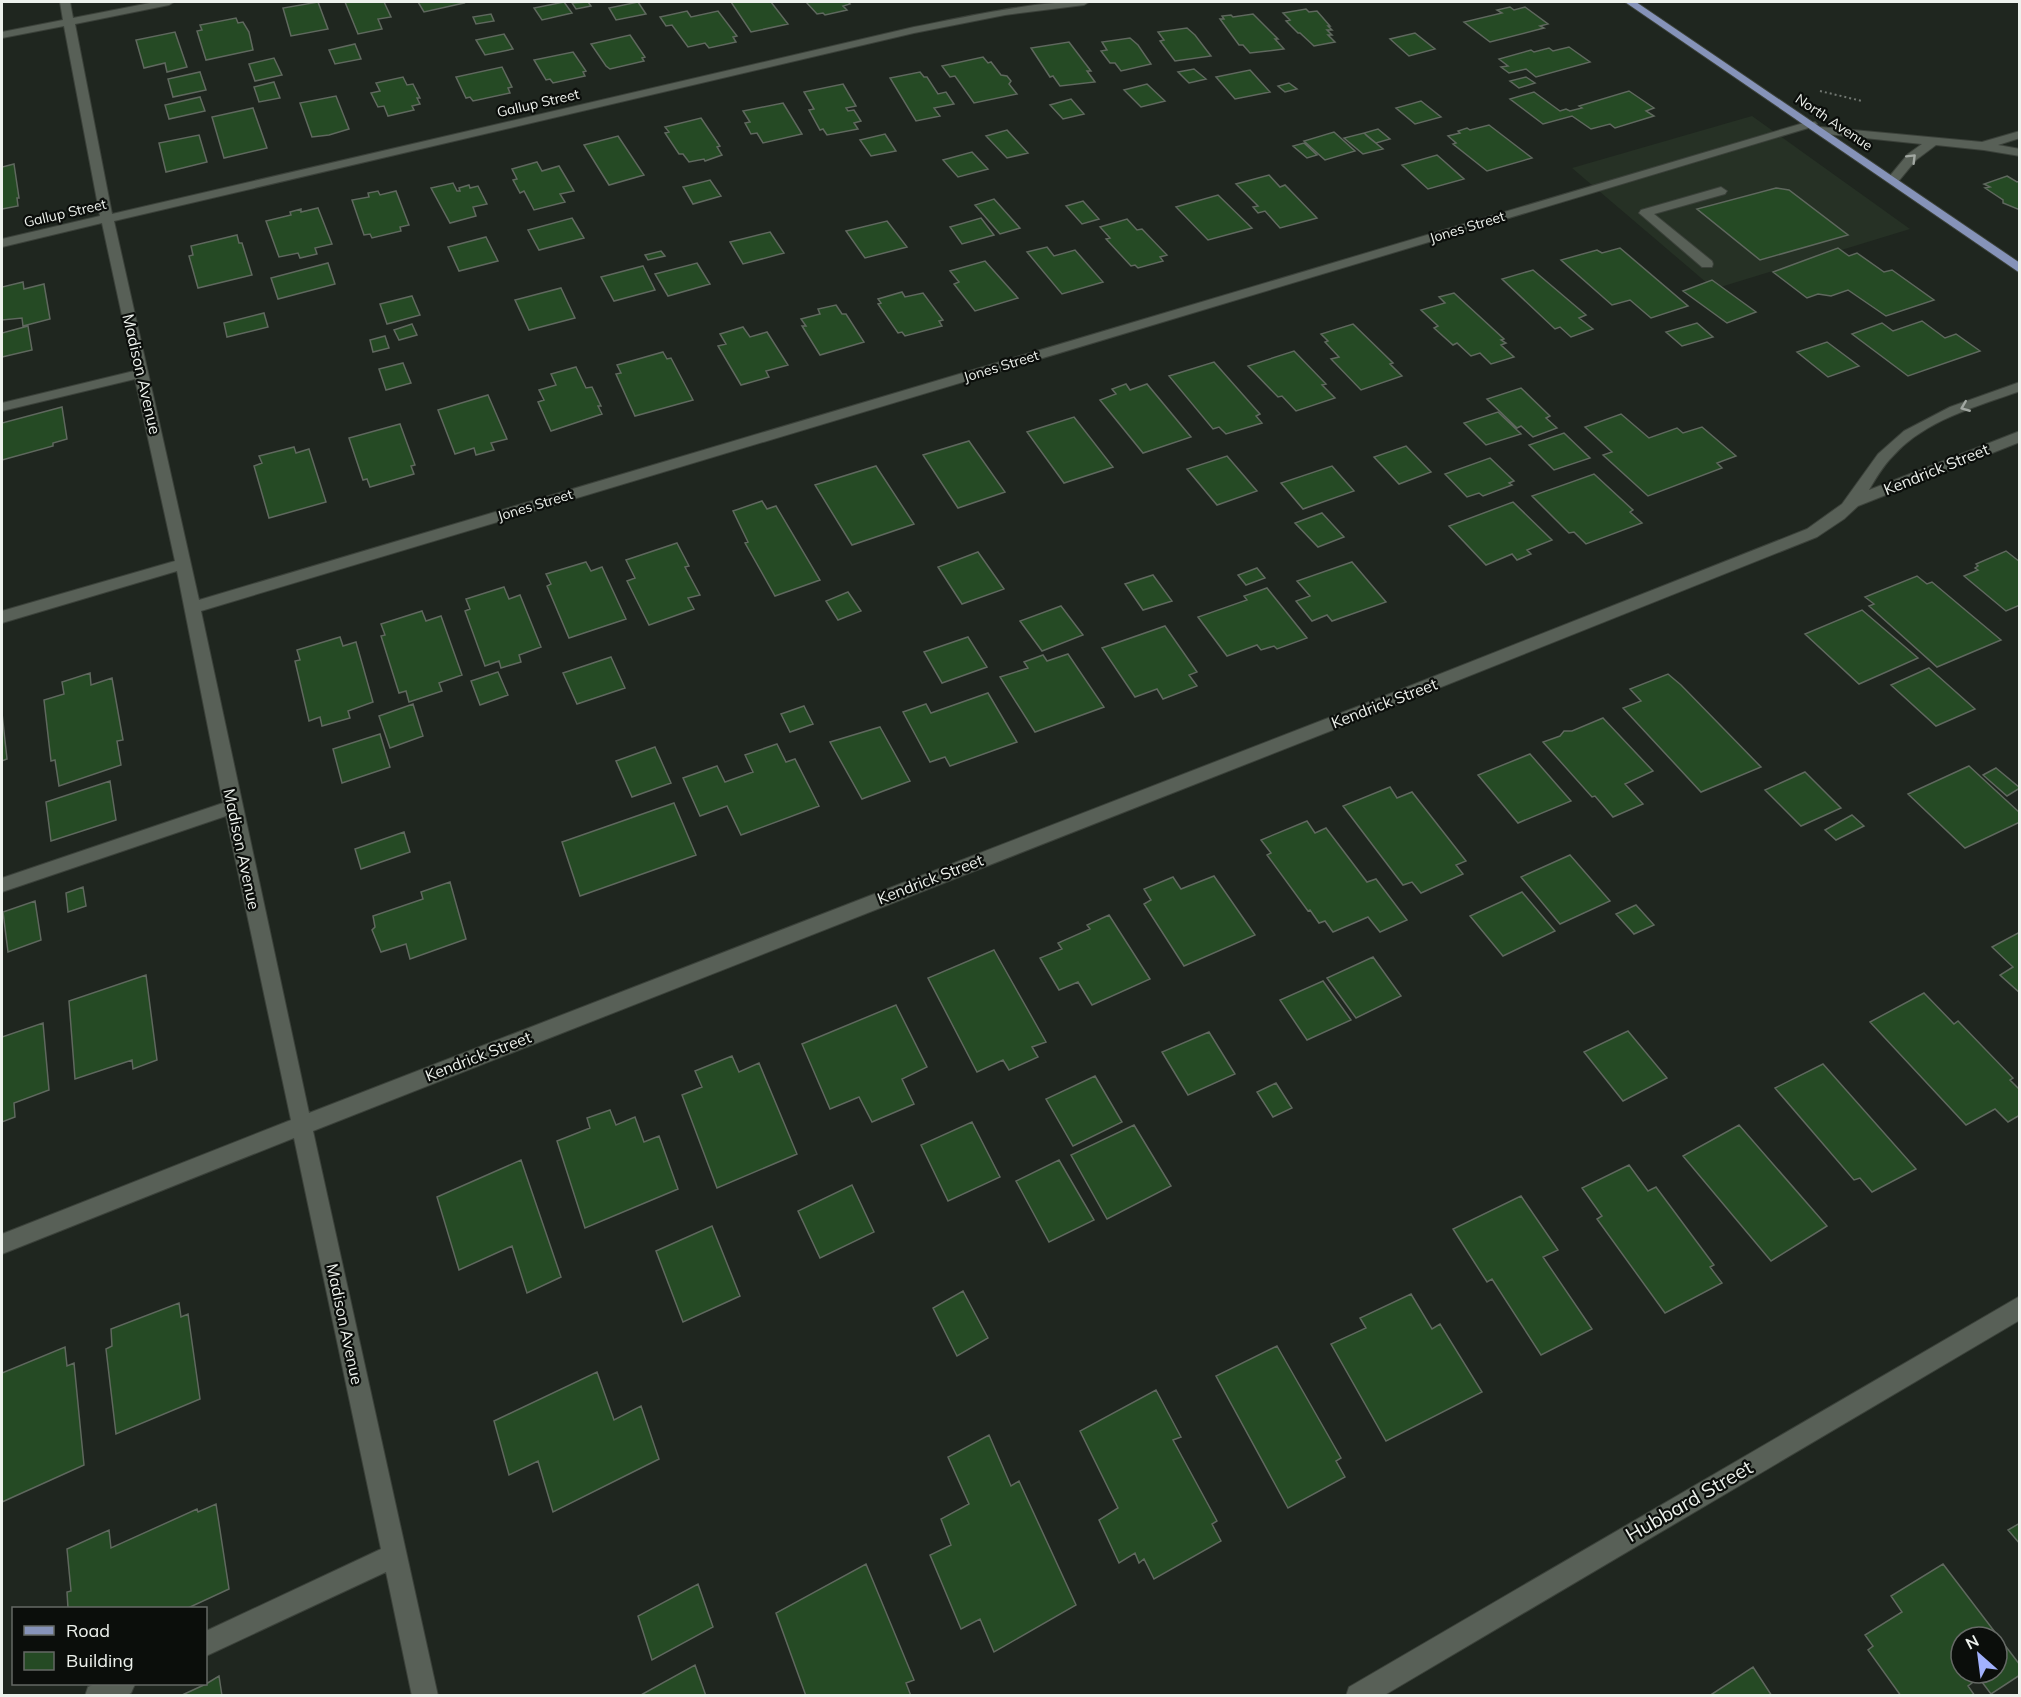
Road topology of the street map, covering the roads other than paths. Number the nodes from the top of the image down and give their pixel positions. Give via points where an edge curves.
1 (65, 2) edge
2 (169, 2) edge
3 (1084, 2) edge
4 (1630, 2) edge
5 (70, 21) junction
6 (2, 35) edge
7 (1816, 128) junction
8 (2019, 134) edge
9 (1935, 140) junction
10 (1984, 146) junction
11 (2019, 153) edge
12 (1893, 180) junction
13 (1721, 191) dead end
14 (107, 219) junction
15 (2, 243) edge
16 (1707, 264) dead end
17 (2019, 269) edge
18 (142, 373) junction
19 (2019, 386) edge
20 (2, 407) edge
21 (2019, 436) edge
22 (1852, 502) junction
23 (183, 564) junction
24 (191, 608) junction
25 (2, 617) edge
26 (233, 807) junction
27 (2, 885) edge
28 (302, 1125) junction
29 (2, 1244) edge
30 (2019, 1307) edge
31 (395, 1555) junction
32 (207, 1644) edge
33 (118, 1685) edge
34 (97, 1695) edge
35 (425, 1695) edge
36 (1358, 1695) edge

1 - 5 street, Madison Avenue
2 - 5 street
3 - 14 street, Gallup Street via 914,30
4 - 7 main road, North Avenue
5 - 6 street
5 - 14 street, Madison Avenue
7 - 9 street
7 - 12 main road, North Avenue
7 - 24 street, Jones Street
8 - 10 street
9 - 10 street
12 -> 9 street via 1918,151
10 - 11 street
12 - 17 main road, North Avenue
13 - 16 street via 1645,213
14 - 15 street, Gallup Street
14 - 18 street, Madison Avenue
18 - 20 street
18 - 23 street, Madison Avenue
19 -> 22 street, Kendrick Street via 1940,417 1896,444
21 - 22 street, Kendrick Street
22 - 28 street, Kendrick Street via 1812,533 1523,650
23 - 24 street, Madison Avenue
23 - 25 street
24 - 26 street, Madison Avenue
26 - 27 street
26 - 28 street, Madison Avenue
28 - 29 street, Kendrick Street
28 - 31 street, Madison Avenue
30 - 36 street, Hubbard Street
31 - 32 street
31 - 35 street, Madison Avenue
33 - 34 street

